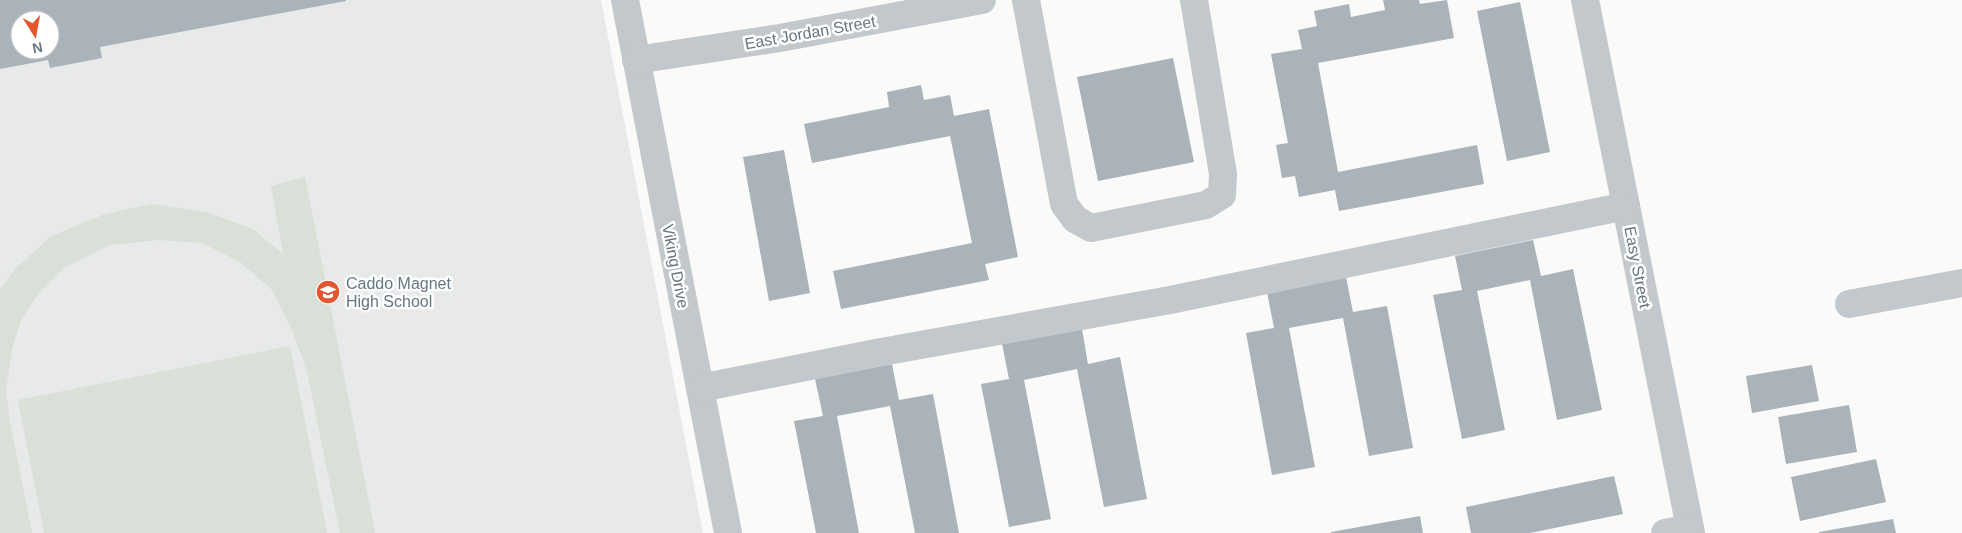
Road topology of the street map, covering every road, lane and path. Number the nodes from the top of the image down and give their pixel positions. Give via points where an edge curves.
1 (625, 0) edge
2 (982, 0) edge
3 (1026, 0) edge
4 (1194, 0) edge
5 (1585, 0) edge
6 (636, 60) junction
7 (1626, 206) junction
8 (1962, 283) edge
9 (1849, 304) dead end
10 (700, 388) junction
11 (1682, 531) edge
12 (728, 533) edge

1 - 6 street, Viking Drive
2 - 6 street, East Jordan Street via 780,38
3 - 4 street via 1064,204 1075,219 1091,228 1206,205 1222,195 1224,174
5 - 7 street, Easy Street
6 - 10 street, Viking Drive
7 - 10 street via 1170,300
7 - 11 street, Easy Street
8 - 9 street
10 - 12 street, Viking Drive

